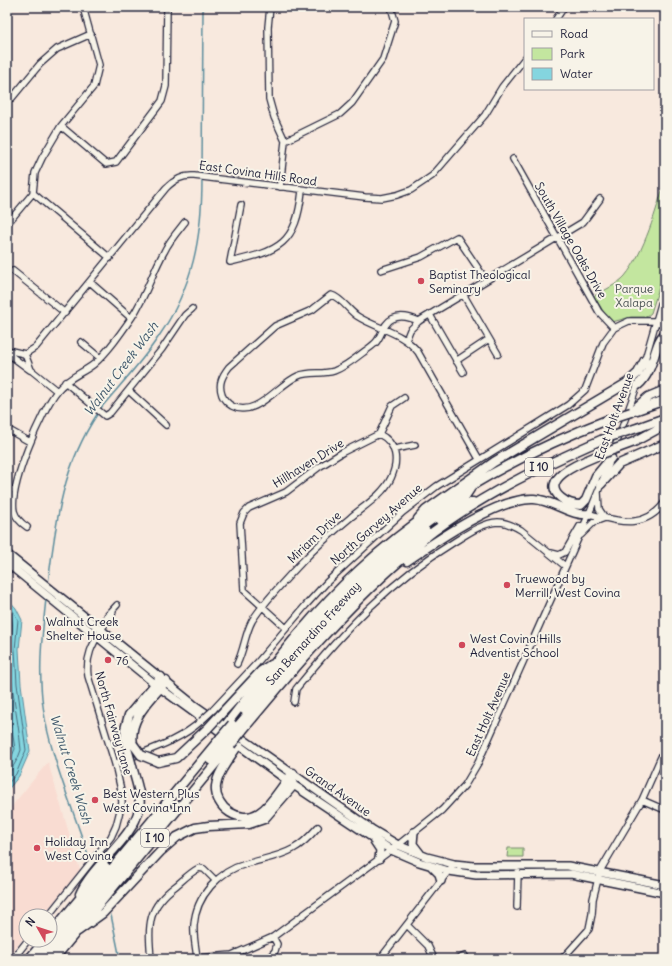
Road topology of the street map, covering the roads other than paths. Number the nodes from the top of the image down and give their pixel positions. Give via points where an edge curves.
1 (83, 7) edge
2 (167, 7) edge
3 (270, 7) edge
4 (391, 7) edge
5 (564, 7) edge
6 (557, 18) edge
7 (91, 34) junction
8 (524, 59) edge
9 (12, 98) dead end
10 (61, 126) junction
11 (285, 141) junction
12 (513, 159) dead end
13 (280, 187) junction
14 (302, 190) junction
15 (33, 193) junction
16 (600, 199) dead end
17 (241, 205) dead end
18 (185, 222) dead end
19 (7, 224) edge
20 (557, 238) junction
21 (110, 258) junction
22 (381, 270) dead end
23 (13, 271) dead end
24 (486, 280) junction
25 (90, 282) junction
26 (665, 290) edge
27 (463, 294) junction
28 (192, 309) dead end
29 (65, 313) junction
30 (430, 315) junction
31 (131, 318) junction
32 (419, 321) junction
33 (661, 322) edge
34 (614, 328) junction
35 (383, 330) junction
36 (665, 334) edge
37 (406, 340) junction
38 (489, 340) junction
39 (81, 342) dead end
40 (7, 351) edge
41 (25, 354) junction
42 (498, 354) dead end
43 (100, 358) junction
44 (645, 360) junction
45 (456, 361) junction
46 (31, 370) junction
47 (463, 372) dead end
48 (65, 382) junction
49 (638, 385) junction
50 (665, 390) edge
51 (57, 391) junction
52 (129, 391) junction
53 (404, 398) dead end
54 (665, 400) edge
55 (631, 412) junction
56 (665, 418) edge
57 (166, 425) dead end
58 (665, 425) edge
59 (7, 429) edge
60 (379, 434) junction
61 (30, 442) junction
62 (665, 444) edge
63 (415, 446) dead end
64 (395, 449) junction
65 (611, 458) junction
66 (479, 459) junction
67 (471, 486) junction
68 (599, 487) junction
69 (7, 488) edge
70 (14, 490) junction
71 (480, 501) junction
72 (665, 502) edge
73 (587, 518) junction
74 (605, 518) junction
75 (27, 527) dead end
76 (411, 527) junction
77 (578, 538) junction
78 (547, 551) junction
79 (7, 554) edge
80 (7, 564) edge
81 (565, 566) junction
82 (375, 582) junction
83 (46, 588) junction
84 (118, 605) dead end
85 (263, 608) junction
86 (286, 628) junction
87 (101, 629) junction
88 (98, 638) junction
89 (276, 661) junction
90 (237, 664) dead end
91 (163, 679) junction
92 (158, 686) junction
93 (294, 702) dead end
94 (237, 728) junction
95 (226, 741) junction
96 (130, 746) junction
97 (665, 748) edge
98 (115, 764) junction
99 (293, 774) junction
100 (290, 782) junction
101 (642, 800) junction
102 (665, 810) edge
103 (318, 827) dead end
104 (414, 832) junction
105 (370, 837) junction
106 (398, 845) junction
107 (391, 850) junction
108 (425, 856) junction
109 (379, 858) junction
110 (454, 864) junction
111 (430, 866) junction
112 (519, 870) junction
113 (449, 871) junction
114 (600, 871) junction
115 (598, 879) junction
116 (215, 880) junction
117 (441, 881) junction
118 (665, 885) edge
119 (665, 893) edge
120 (75, 904) junction
121 (517, 907) dead end
122 (54, 908) edge
123 (58, 924) edge
124 (408, 926) junction
125 (78, 931) junction
126 (273, 937) junction
127 (22, 948) edge
128 (39, 948) edge
129 (465, 956) dead end
130 (31, 958) edge
131 (198, 958) edge
132 (13, 959) edge
133 (45, 959) edge
134 (54, 959) edge
135 (151, 959) edge
136 (185, 959) edge
137 (268, 959) edge
138 (380, 959) edge
139 (434, 959) edge
140 (457, 959) edge
141 (562, 959) edge

1 - 7 street
2 - 10 street via 166,86 162,101 116,162 106,164
3 - 11 street via 269,99
4 - 11 street via 395,21 383,59 352,103 340,114
5 - 6 street
7 - 9 street via 57,49 40,64
7 - 10 street via 99,66 94,86
8 - 14 street, East Covina Hills Road via 502,87 485,115 422,184 397,195 382,198
10 - 15 street via 35,173
11 - 13 street
12 - 20 street, South Village Oaks Drive
13 - 14 street, East Covina Hills Road
13 - 21 street, East Covina Hills Road via 202,177 181,177 166,188
14 - 17 street via 300,212 293,231 278,247 260,255 230,262
15 - 19 street
15 - 21 street
16 - 20 street via 583,222
18 - 31 street via 164,251 147,291
20 - 24 street
20 - 34 street, South Village Oaks Drive via 599,312
21 - 25 street, East Covina Hills Road
22 - 24 street via 421,257 457,237
23 - 29 street
24 - 27 street
25 - 29 street, East Covina Hills Road
25 - 31 street
26 - 33 street, East Holt Avenue
27 - 30 street
27 - 38 street
28 - 52 street
29 - 41 street, East Covina Hills Road via 36,347
30 - 32 street
30 - 45 street
31 - 43 street
32 - 35 street via 396,317
32 - 37 street via 410,330
33 - 34 street via 629,321
33 - 44 street, East Holt Avenue
34 - 66 street, North Garvey Avenue via 603,344 585,390 568,405
35 - 35 street via 356,315 331,295 312,310 265,333 228,367 223,374 220,389 224,400 235,408 248,409 296,377 310,372 334,371 372,346
35 - 37 street
36 - 49 highway via 659,340 646,379
37 - 66 street via 418,352
38 - 42 street
38 - 45 street
39 - 43 street
40 - 41 street
40 - 46 street
41 - 46 street
43 - 48 street
44 - 49 street, East Holt Avenue
44 - 76 highway via 638,373 627,383 488,466 426,510
45 - 47 street
46 - 51 street
48 - 51 street
48 - 52 street via 100,413 110,413
49 - 65 street, East Holt Avenue
50 - 55 highway via 651,396
51 - 61 street
52 - 57 street
53 - 60 street via 392,406
54 - 55 highway, San Bernardino Freeway / I 10
55 - 67 highway, San Bernardino Freeway / I 10, bridge via 580,431
56 - 71 highway, San Bernardino Freeway / I 10, bridge via 601,440 536,468
58 - 65 highway, bridge via 634,442 599,455 558,476 555,489 558,496 569,503 581,505 586,500 596,476
59 - 61 street
60 - 64 street via 387,438
60 - 85 street, Hillhaven Drive via 343,452 286,492 256,504 244,513 240,523 242,582 247,594
61 - 70 street
62 - 68 highway via 619,464
63 - 64 street
64 - 85 street, Miriam Drive via 395,464 385,489 302,562
65 - 68 street, East Holt Avenue
66 - 86 street, North Garvey Avenue via 437,486 372,540 327,582
67 - 76 highway, San Bernardino Freeway / I 10
67 - 94 highway via 464,498 404,540 348,590 287,658
68 - 73 street, East Holt Avenue
68 - 74 street via 600,509
69 - 70 street
70 - 75 street via 15,516
71 - 82 highway, San Bernardino Freeway / I 10 via 434,531
71 - 94 highway via 467,503 442,520 364,584 312,638
72 - 74 street via 653,515 642,520 629,523
73 - 74 street
73 - 77 street, East Holt Avenue
73 - 78 street via 562,554
73 - 82 highway via 546,500 515,501 474,519 432,543
74 - 77 street via 594,522
76 - 89 highway, San Bernardino Freeway / I 10 via 357,572
77 - 81 street, East Holt Avenue
78 - 81 street
78 - 93 street via 521,530 505,523 482,525 465,535 420,564 358,617 296,689
79 - 83 main road
80 - 83 main road
81 - 104 street, East Holt Avenue via 478,763 454,798
82 - 94 highway, San Bernardino Freeway / I 10 via 251,720
83 - 87 main road, Grand Avenue
83 - 88 main road, Grand Avenue via 50,598
84 - 87 street, North Fairway Lane via 107,616
85 - 86 street, Hillhaven Drive
85 - 90 street, Miriam Drive via 249,628
86 - 98 street, North Garvey Avenue, bridge via 257,663 189,732
87 - 88 street, North Fairway Lane
87 - 91 main road, Grand Avenue
88 - 92 main road, Grand Avenue
88 - 98 street, North Fairway Lane via 88,654 88,676
89 - 94 highway, San Bernardino Freeway / I 10
89 - 96 highway, bridge via 261,671 176,758 158,762 146,759
91 - 92 highway
91 - 99 main road, Grand Avenue via 193,704
92 - 96 highway via 137,717
92 - 100 main road, Grand Avenue
94 - 95 highway
94 - 95 highway, San Bernardino Freeway / I 10
95 - 100 highway via 216,785 218,798 227,810 240,817 259,813
95 - 120 highway, San Bernardino Freeway / I 10
95 - 125 highway, San Bernardino Freeway / I 10
95 - 130 highway
95 - 133 highway
96 - 120 highway, bridge via 139,793 139,808 133,826 85,883
97 - 101 street
98 - 122 street, North Fairway Lane via 122,803 116,826 104,846
99 - 100 highway
99 - 106 main road, Grand Avenue
100 - 105 main road, Grand Avenue
100 - 125 highway via 292,787 264,819 249,824 195,828 177,837 103,913
101 - 102 street
101 - 114 street
103 - 116 street via 292,850 245,864
104 - 106 street, East Holt Avenue
104 - 108 main road via 413,844
105 - 107 main road, Grand Avenue
105 - 109 main road via 380,850
106 - 107 street, East Holt Avenue
106 - 108 main road, Grand Avenue
107 - 109 street, East Holt Avenue
107 - 111 main road, Grand Avenue
108 - 110 main road, Grand Avenue
109 - 126 street, East Holt Avenue
110 - 112 main road, Grand Avenue
110 - 113 street
111 - 113 main road, Grand Avenue
111 - 117 main road via 439,874
112 - 113 main road, Grand Avenue via 476,875
112 - 114 main road, Grand Avenue via 568,866
112 - 115 main road, Grand Avenue
112 - 121 street
113 - 117 street
114 - 115 street
114 - 118 main road, Grand Avenue
115 - 119 main road, Grand Avenue
115 - 141 street via 589,928
116 - 131 street via 202,899 195,920 194,934
116 - 135 street via 200,868 158,901 149,930
117 - 124 street
120 - 123 highway, San Bernardino Freeway / I 10
124 - 138 street
124 - 139 street via 428,946
125 - 134 highway, San Bernardino Freeway / I 10
126 - 131 street, East Holt Avenue via 232,955
126 - 137 street via 277,944
127 - 132 street
128 - 130 highway
129 - 140 street
131 - 136 street, East Holt Avenue

